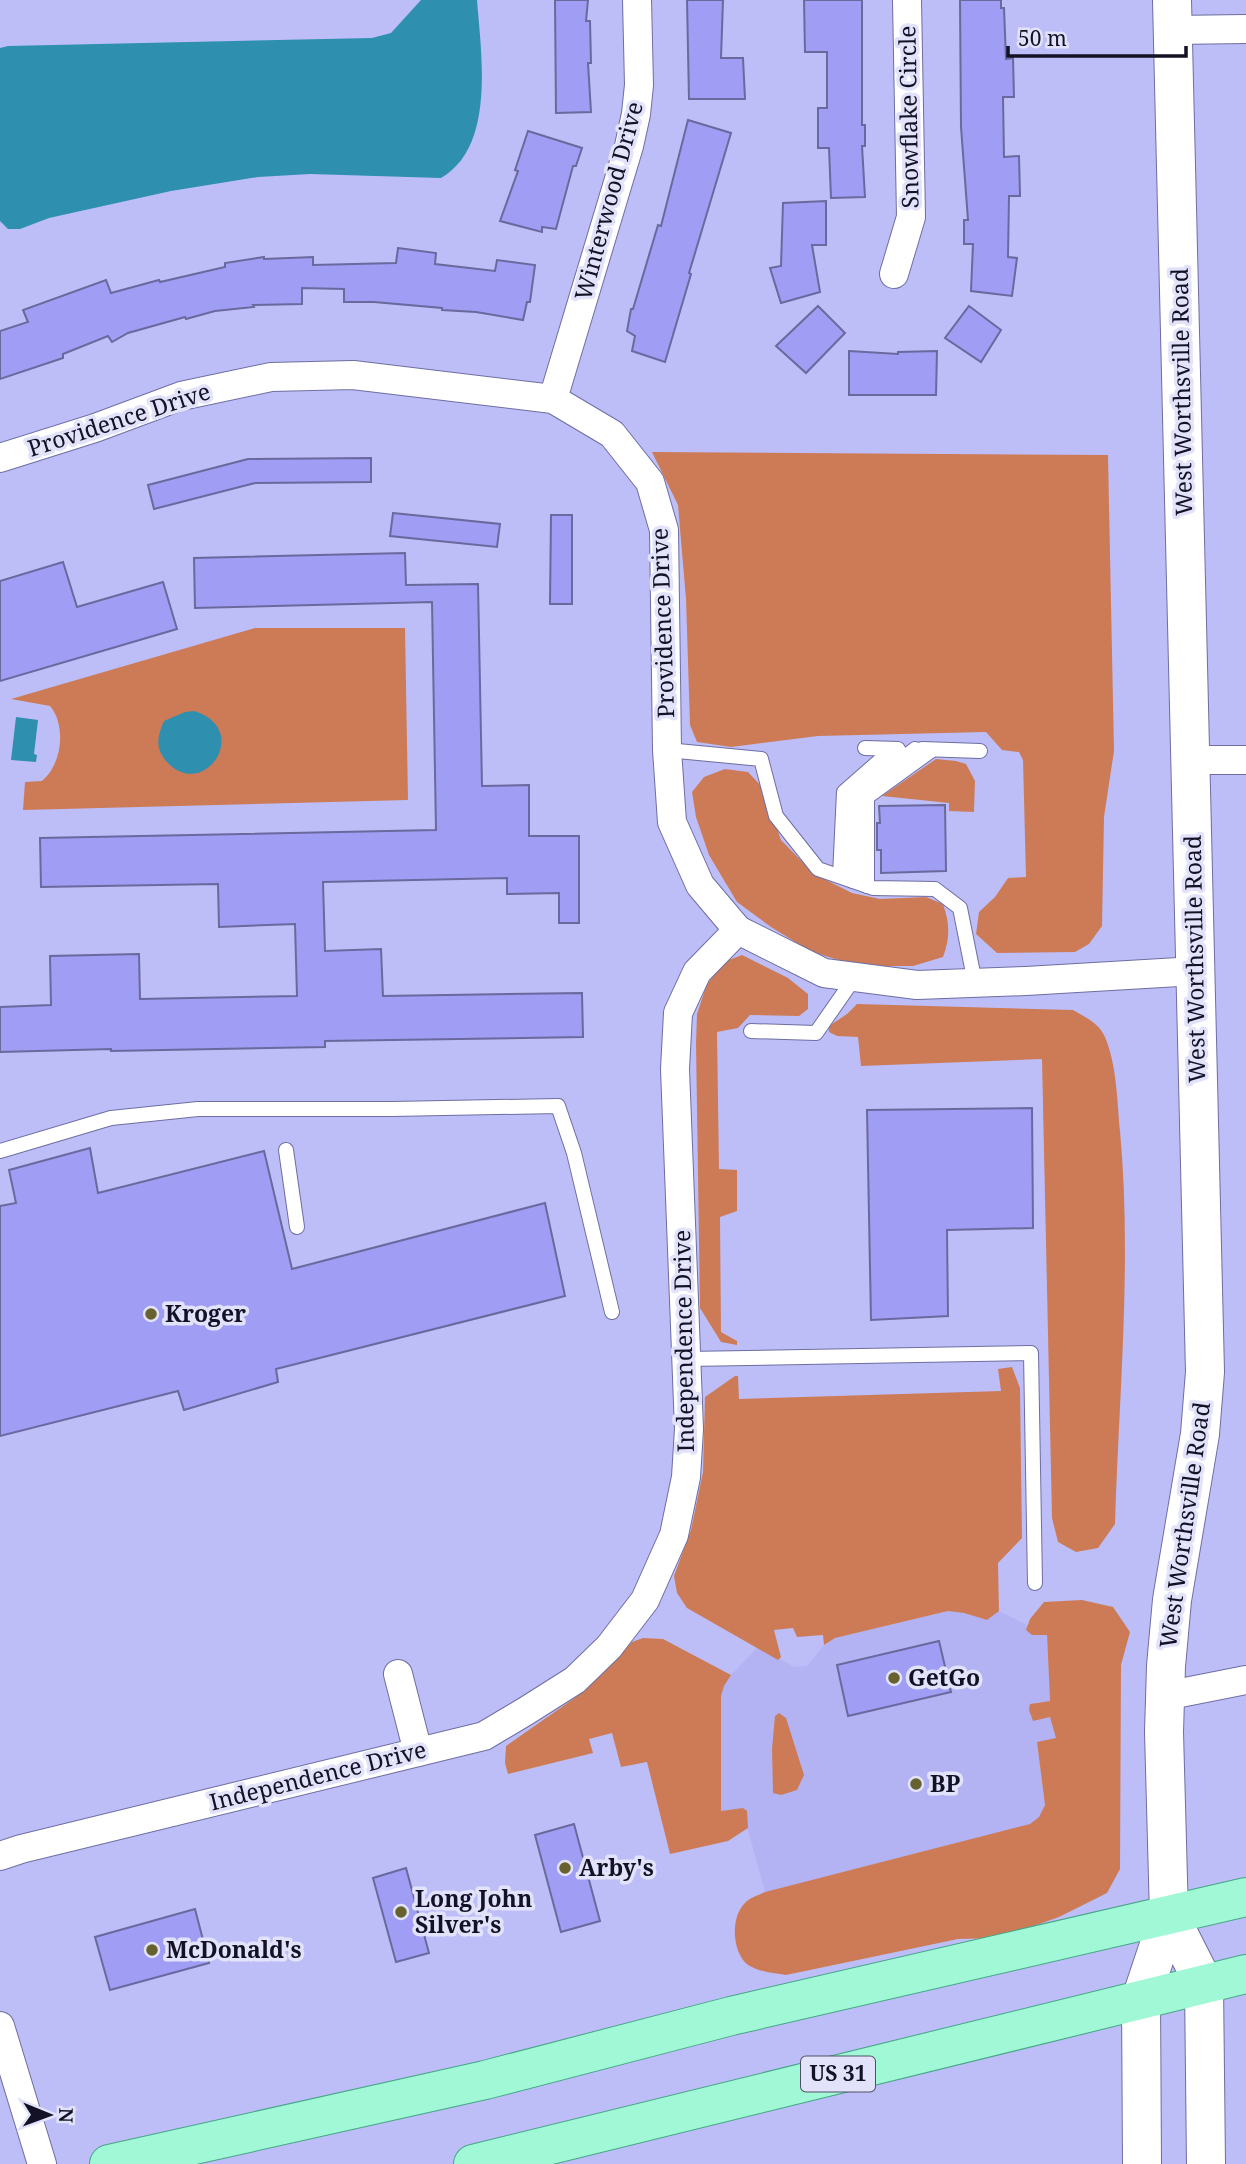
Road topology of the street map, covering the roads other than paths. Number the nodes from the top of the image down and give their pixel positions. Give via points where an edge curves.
1 (637, 0) edge
2 (907, 0) edge
3 (1172, 15) edge
4 (1246, 29) edge
5 (894, 274) dead end
6 (552, 399) junction
7 (0, 458) edge
8 (865, 748) dead end
9 (893, 748) junction
10 (915, 749) junction
11 (667, 750) junction
12 (932, 750) junction
13 (980, 751) dead end
14 (1191, 760) junction
15 (1246, 760) edge
16 (846, 879) junction
17 (867, 886) junction
18 (738, 930) junction
19 (1196, 971) junction
20 (855, 977) junction
21 (975, 983) junction
22 (751, 1031) dead end
23 (0, 1138) edge
24 (17, 1146) junction
25 (286, 1150) dead end
26 (0, 1151) edge
27 (297, 1227) dead end
28 (612, 1312) dead end
29 (686, 1359) junction
30 (1035, 1583) dead end
31 (398, 1674) dead end
32 (1246, 1680) edge
33 (1165, 1696) junction
34 (418, 1752) junction
35 (0, 1856) edge
36 (1246, 1897) edge
37 (1169, 1915) junction
38 (1246, 1974) edge
39 (1204, 1984) junction
40 (1141, 1999) junction
41 (0, 2026) edge
42 (42, 2164) edge
43 (110, 2164) edge
44 (473, 2164) edge
45 (1142, 2164) edge
46 (1206, 2164) edge

1 - 6 street, Winterwood Drive via 636,114
2 - 5 street, Snowflake Circle via 911,217
3 - 4 street
3 - 14 main road, West Worthsville Road
6 - 7 street, Providence Drive via 353,375 271,377 181,396
6 - 11 street, Providence Drive via 612,434 650,482 664,530
8 - 9 lane
9 - 10 lane
9 - 16 lane via 844,792
10 - 12 lane
10 - 16 lane via 856,794
11 - 16 lane via 761,759 776,816 818,869
11 - 18 street, Providence Drive via 672,822 700,885
12 - 13 lane
12 - 17 lane via 867,797
14 - 15 street
14 - 19 main road, West Worthsville Road
16 - 17 lane
17 - 21 lane via 935,889 960,908
18 - 20 street, Providence Drive via 824,974
18 - 29 street, Independence Drive via 697,972 678,1013 675,1069
19 - 21 street, Providence Drive
19 - 33 main road, West Worthsville Road via 1205,1372 1200,1434 1172,1600
20 - 21 street, Providence Drive via 917,985
20 - 22 lane via 816,1033
23 - 24 lane
24 - 26 lane
24 - 28 lane via 111,1118 198,1109 558,1106 574,1153
25 - 27 lane
29 - 30 lane via 1031,1353
29 - 34 street, Independence Drive via 686,1477 674,1535 645,1600 575,1680 484,1736
31 - 34 street
32 - 33 street
33 - 37 main road, West Worthsville Road
34 - 35 street, Independence Drive
36 - 37 main road
37 - 39 main road
37 - 40 main road
37 - 43 main road via 731,2016 485,2080
38 - 39 main road, US 31
39 - 40 main road, US 31
39 - 46 main road
40 - 44 main road, US 31
40 - 45 main road
41 - 42 street

